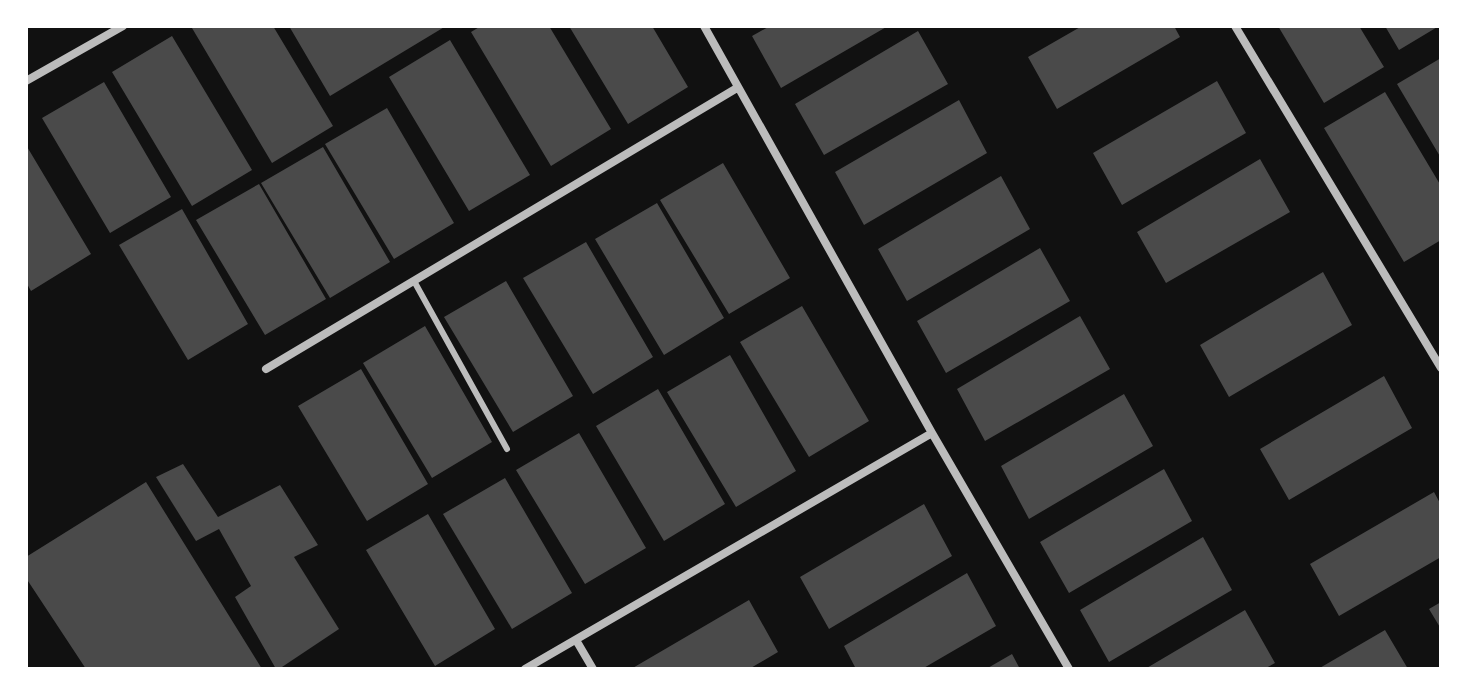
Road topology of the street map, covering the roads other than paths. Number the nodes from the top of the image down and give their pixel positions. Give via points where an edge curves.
1 (123, 26) edge
2 (704, 26) edge
3 (1235, 26) edge
4 (26, 81) edge
5 (737, 88) junction
6 (414, 281) junction
7 (1441, 368) edge
8 (266, 369) dead end
9 (932, 433) junction
10 (507, 449) dead end
11 (576, 640) junction
12 (525, 669) edge
13 (593, 669) edge
14 (1069, 669) edge

1 - 4 street
2 - 5 street
3 - 7 street
5 - 6 street
5 - 9 street
6 - 8 street
6 - 10 lane
9 - 11 street
9 - 14 street
11 - 12 street
11 - 13 street

